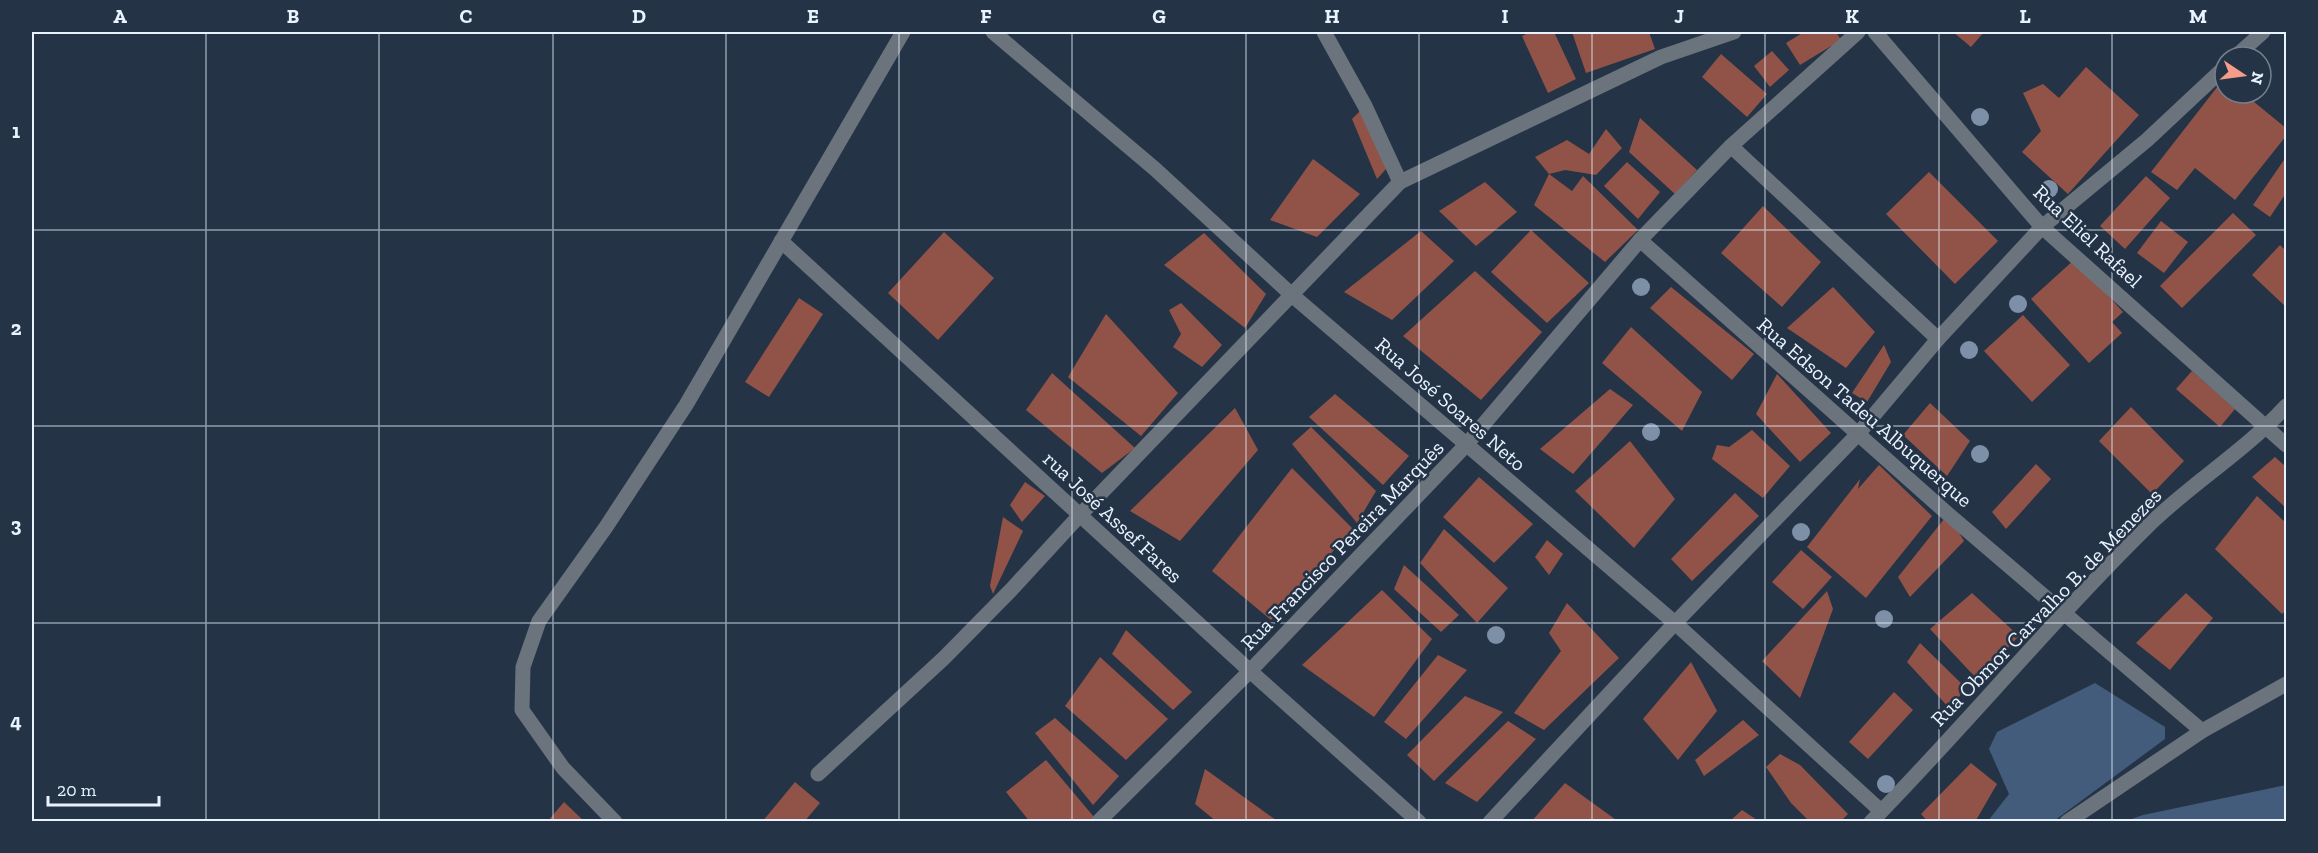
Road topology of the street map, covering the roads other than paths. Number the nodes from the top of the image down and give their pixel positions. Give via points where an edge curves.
1 (903, 32) edge
2 (993, 32) edge
3 (1324, 32) edge
4 (1734, 32) edge
5 (1858, 32) edge
6 (1875, 32) edge
7 (2263, 32) edge
8 (2248, 45) edge
9 (2213, 78) edge
10 (1731, 146) junction
11 (1400, 182) junction
12 (2042, 227) junction
13 (1640, 240) junction
14 (781, 242) junction
15 (1293, 296) junction
16 (1938, 339) junction
17 (2286, 406) edge
18 (2268, 426) junction
19 (1858, 435) junction
20 (1466, 445) junction
21 (2286, 445) edge
22 (1080, 515) junction
23 (2063, 614) junction
24 (1675, 623) junction
25 (1250, 672) junction
26 (2286, 684) edge
27 (2202, 731) junction
28 (818, 774) dead end
29 (1876, 816) edge
30 (615, 822) edge
31 (1098, 822) edge
32 (1419, 822) edge
33 (1491, 822) edge
34 (2067, 822) edge

1 - 14 street
2 - 15 street, Rua José Soares Neto via 1155,169
3 - 11 street via 1365,105
4 - 11 street via 1661,57
5 - 10 street, Rua Francisco Pereira Marquês
6 - 12 street, Rua Eliel Rafael
7 - 8 street
9 - 12 street via 2147,140
10 - 13 street, Rua Francisco Pereira Marquês
10 - 16 street
11 - 15 street
12 - 16 street
12 - 18 street, Rua Eliel Rafael
13 - 19 street, Rua Edson Tadeu Albuquerque
13 - 20 street, Rua Francisco Pereira Marquês
14 - 22 street, rua José Assef Fares
14 - 30 street via 686,405 538,621 523,667 522,710 563,768
15 - 20 street, Rua José Soares Neto
15 - 22 street
16 - 19 street
17 - 18 street, Rua Obmor Carvalho B. de Menezes
18 - 21 street, Rua Eliel Rafael
18 - 23 street, Rua Obmor Carvalho B. de Menezes via 2154,520
19 - 23 street, Rua Edson Tadeu Albuquerque
19 - 24 street
20 - 24 street, Rua José Soares Neto
20 - 25 street, Rua Francisco Pereira Marquês
22 - 25 street, rua José Assef Fares
22 - 28 street via 944,658
23 - 27 street, Rua Edson Tadeu Albuquerque
23 - 29 street, Rua Obmor Carvalho B. de Menezes
24 - 29 street, Rua José Soares Neto
24 - 33 street
25 - 31 street, Rua Francisco Pereira Marquês
25 - 32 street, rua José Assef Fares
26 - 27 street
27 - 34 street

